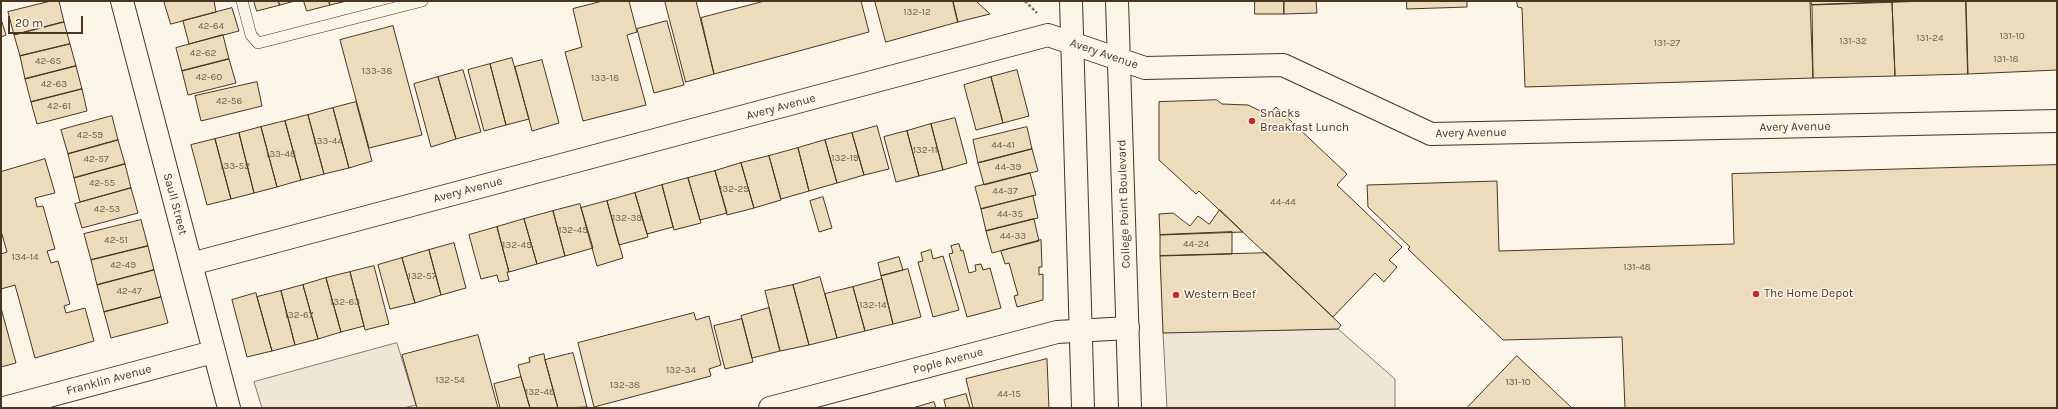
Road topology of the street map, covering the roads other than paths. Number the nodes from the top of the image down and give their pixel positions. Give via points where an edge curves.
1 (122, 1) edge
2 (242, 1) edge
3 (422, 1) edge
4 (1071, 1) edge
5 (1118, 1) edge
6 (1072, 43) junction
7 (1119, 59) junction
8 (2057, 121) edge
9 (191, 264) junction
10 (1128, 328) junction
11 (1080, 331) junction
12 (214, 352) junction
13 (4, 408) edge
14 (229, 408) edge
15 (770, 408) edge
16 (1083, 408) edge
17 (1130, 408) edge

1 - 9 street, Saull Street
2 - 3 lane via 251,34 258,43
4 - 6 street
5 - 7 street, College Point Boulevard
6 - 7 street, Avery Avenue
6 - 9 street, Avery Avenue via 1048,35
6 - 11 street
7 - 8 street, Avery Avenue via 1145,68 1283,65 1431,134
7 - 10 street, College Point Boulevard
9 - 12 street, Saull Street
10 - 11 street, Pople Avenue
10 - 17 street, College Point Boulevard
11 - 15 street, Pople Avenue via 1057,332
11 - 16 street
12 - 13 street, Franklin Avenue
12 - 14 street, Saull Street

